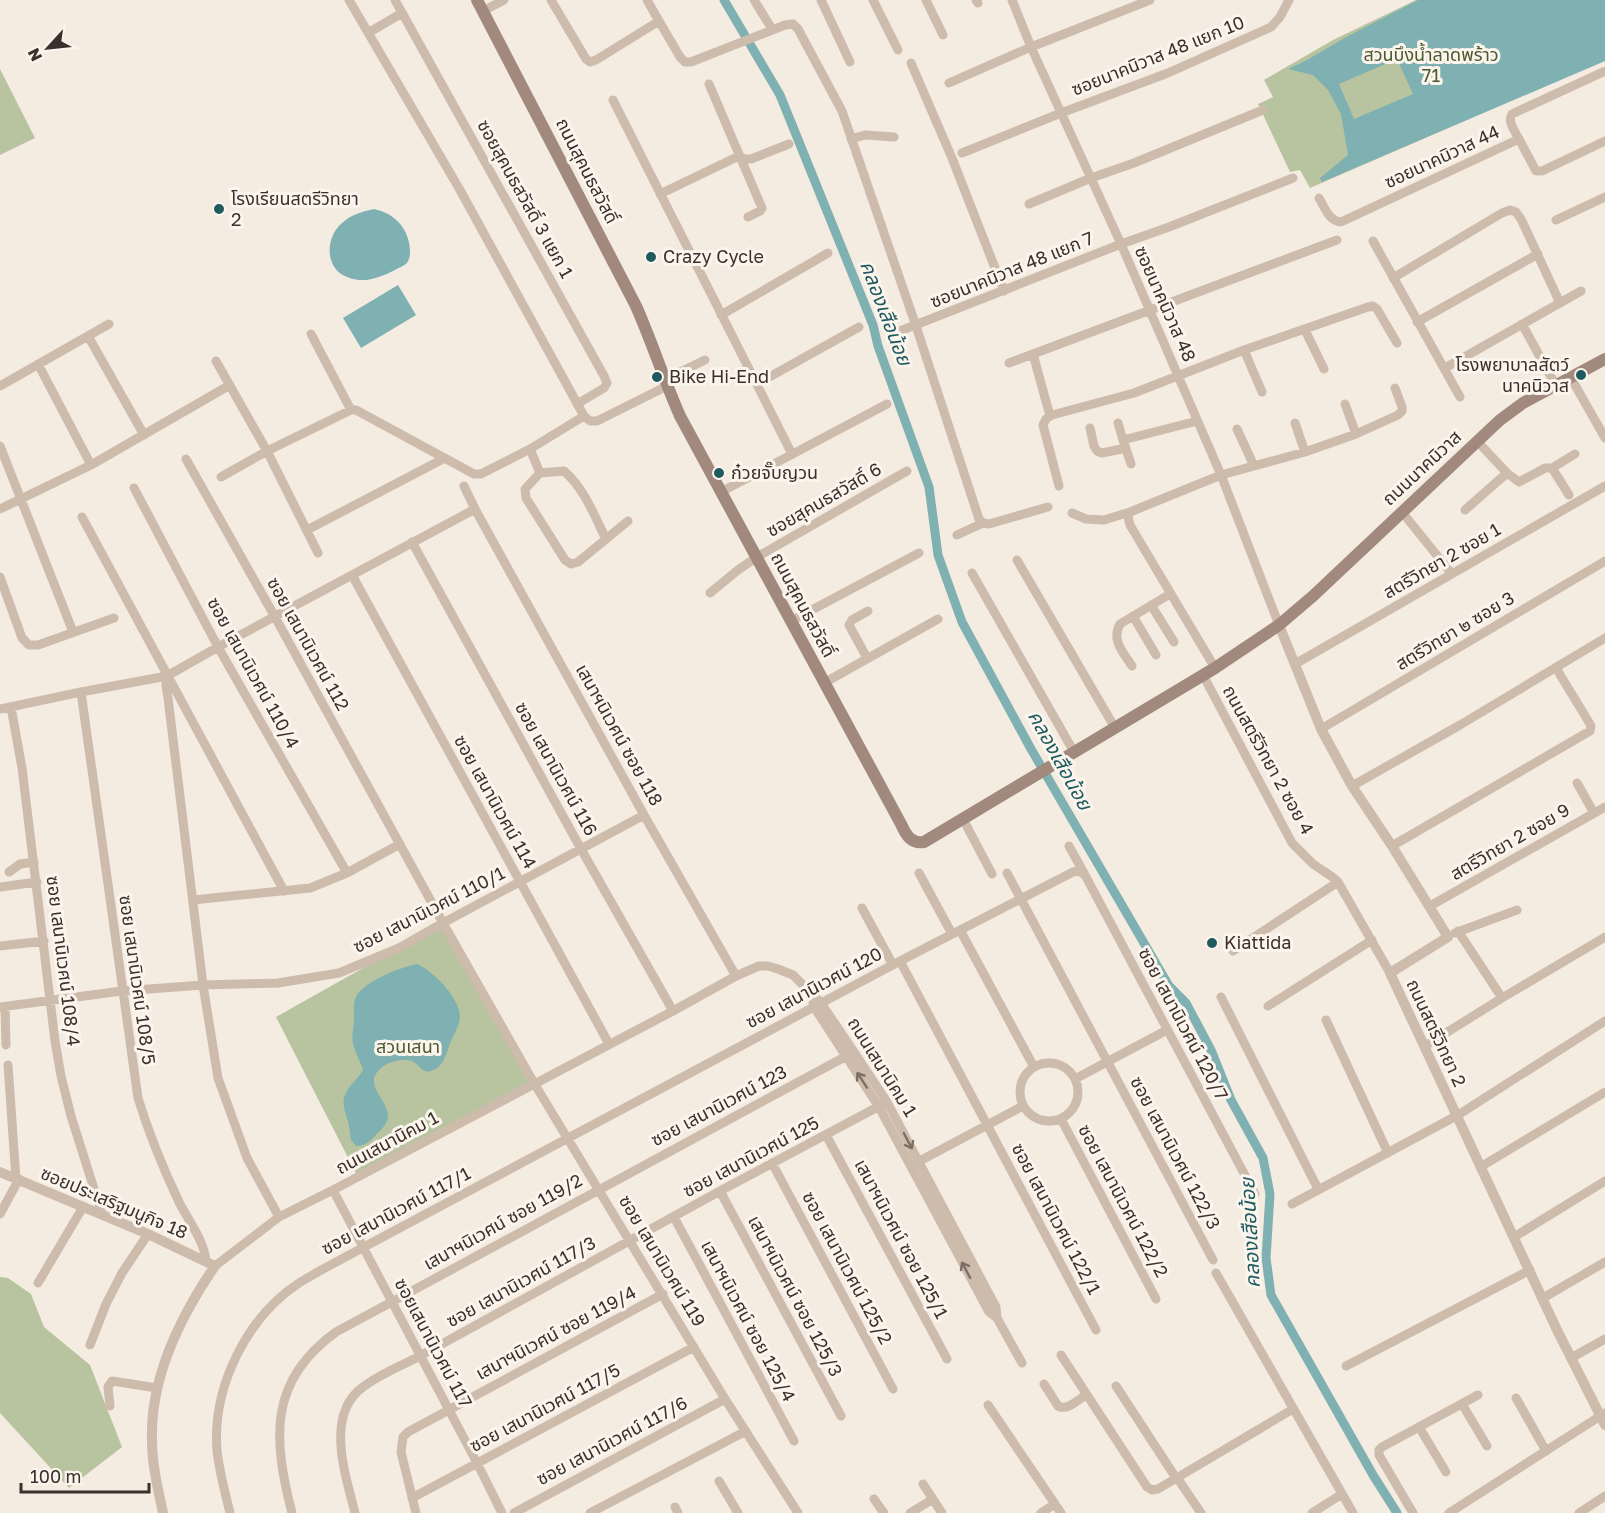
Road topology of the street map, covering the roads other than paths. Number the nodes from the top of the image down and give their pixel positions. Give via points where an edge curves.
1 (349, 0) edge
2 (394, 0) edge
3 (504, 0) edge
4 (551, 0) edge
5 (647, 0) edge
6 (754, 0) edge
7 (821, 0) edge
8 (873, 0) edge
9 (926, 0) edge
10 (1012, 0) edge
11 (1150, 0) edge
12 (1288, 0) edge
13 (480, 5) edge
14 (402, 13) junction
15 (659, 21) junction
16 (772, 29) junction
17 (368, 33) junction
18 (943, 35) dead end
19 (1031, 47) junction
20 (898, 50) dead end
21 (850, 62) dead end
22 (911, 63) dead end
23 (1605, 71) edge
24 (949, 83) dead end
25 (709, 84) dead end
26 (613, 100) dead end
27 (1263, 110) dead end
28 (1061, 113) junction
29 (894, 137) dead end
30 (851, 139) junction
31 (1519, 139) junction
32 (1605, 141) edge
33 (789, 144) dead end
34 (962, 153) dead end
35 (739, 156) junction
36 (1091, 178) junction
37 (1293, 178) dead end
38 (660, 194) junction
39 (1605, 197) edge
40 (1319, 198) dead end
41 (1029, 204) dead end
42 (748, 217) dead end
43 (1556, 220) dead end
44 (1337, 240) dead end
45 (1373, 241) dead end
46 (1121, 244) junction
47 (828, 253) dead end
48 (1538, 254) junction
49 (1393, 278) junction
50 (1004, 291) junction
51 (1581, 291) dead end
52 (1560, 303) junction
53 (1151, 311) junction
54 (721, 315) junction
55 (1418, 322) junction
56 (109, 324) dead end
57 (1522, 324) junction
58 (916, 326) junction
59 (859, 327) dead end
60 (1305, 330) junction
61 (896, 333) dead end
62 (311, 334) dead end
63 (88, 336) junction
64 (1396, 343) dead end
65 (1244, 350) junction
66 (1033, 354) junction
67 (1605, 359) edge
68 (705, 360) dead end
69 (216, 361) dead end
70 (1009, 363) dead end
71 (38, 364) junction
72 (1445, 368) junction
73 (1324, 369) dead end
74 (1178, 375) junction
75 (1571, 378) junction
76 (666, 383) junction
77 (757, 384) junction
78 (230, 385) junction
79 (0, 386) edge
80 (1556, 386) junction
81 (1395, 387) dead end
82 (1262, 392) dead end
83 (1460, 397) dead end
84 (577, 404) junction
85 (887, 404) dead end
86 (1345, 405) dead end
87 (351, 410) junction
88 (584, 416) junction
89 (1050, 417) junction
90 (1197, 421) junction
91 (1118, 423) dead end
92 (1295, 423) dead end
93 (1090, 428) dead end
94 (1237, 429) dead end
95 (1356, 434) junction
96 (144, 435) junction
97 (1605, 438) edge
98 (1477, 441) junction
99 (1125, 444) junction
100 (0, 446) edge
101 (530, 449) junction
102 (267, 451) junction
103 (1305, 452) junction
104 (792, 454) junction
105 (1575, 454) dead end
106 (445, 458) junction
107 (186, 459) dead end
108 (1131, 464) dead end
109 (91, 465) junction
110 (1254, 466) junction
111 (1552, 468) junction
112 (907, 471) dead end
113 (540, 473) junction
114 (1507, 473) junction
115 (1221, 475) junction
116 (221, 477) dead end
117 (464, 486) dead end
118 (1059, 486) dead end
119 (1605, 486) edge
120 (134, 488) dead end
121 (721, 492) junction
122 (1569, 495) dead end
123 (21, 500) junction
124 (1048, 507) dead end
125 (0, 509) edge
126 (475, 509) junction
127 (1465, 510) dead end
128 (1130, 512) junction
129 (1402, 512) junction
130 (1072, 513) dead end
131 (82, 517) dead end
132 (628, 521) dead end
133 (983, 523) junction
134 (307, 530) junction
135 (957, 535) dead end
136 (606, 539) junction
137 (412, 542) junction
138 (318, 553) dead end
139 (919, 553) dead end
140 (756, 557) junction
141 (1017, 560) dead end
142 (1605, 561) edge
143 (972, 573) dead end
144 (1452, 574) junction
145 (352, 576) junction
146 (0, 577) edge
147 (710, 593) dead end
148 (1170, 594) junction
149 (1151, 605) junction
150 (868, 611) dead end
151 (1133, 616) junction
152 (275, 617) junction
153 (114, 618) dead end
154 (938, 619) dead end
155 (791, 621) junction
156 (1279, 625) junction
157 (73, 632) junction
158 (1605, 638) edge
159 (1174, 642) dead end
160 (218, 646) junction
161 (1156, 655) dead end
162 (867, 658) junction
163 (1295, 664) junction
164 (1132, 666) dead end
165 (1215, 668) junction
166 (1556, 668) junction
167 (1203, 675) junction
168 (168, 676) junction
169 (824, 683) junction
170 (81, 692) junction
171 (11, 707) junction
172 (0, 709) edge
173 (1115, 728) junction
174 (1321, 729) junction
175 (1074, 752) junction
176 (1576, 783) dead end
177 (1352, 786) junction
178 (1605, 807) edge
179 (1594, 813) junction
180 (644, 815) junction
181 (963, 819) junction
182 (400, 844) junction
183 (1069, 846) dead end
184 (1392, 846) junction
185 (581, 849) junction
186 (34, 862) junction
187 (9, 872) dead end
188 (347, 873) junction
189 (919, 873) dead end
190 (1007, 873) dead end
191 (1082, 873) junction
192 (992, 874) dead end
193 (37, 882) junction
194 (520, 882) junction
195 (1338, 882) junction
196 (0, 887) edge
197 (284, 891) junction
198 (1021, 899) junction
199 (193, 900) junction
200 (1430, 906) junction
201 (862, 908) dead end
202 (1517, 910) dead end
203 (443, 923) junction
204 (956, 932) junction
205 (1453, 934) junction
206 (1605, 937) edge
207 (1372, 940) junction
208 (44, 941) junction
209 (0, 946) edge
210 (1233, 951) dead end
211 (897, 963) junction
212 (1390, 973) junction
213 (736, 976) junction
214 (203, 985) junction
215 (122, 992) junction
216 (1221, 997) dead end
217 (1502, 998) junction
218 (51, 1001) junction
219 (817, 1005) junction
220 (1268, 1006) dead end
221 (3, 1007) edge
222 (673, 1011) junction
223 (1326, 1020) dead end
224 (1605, 1021) edge
225 (502, 1023) joint
226 (1167, 1030) junction
227 (609, 1044) junction
228 (6, 1045) dead end
229 (1425, 1046) junction
230 (850, 1054) junction
231 (1107, 1061) junction
232 (8, 1065) dead end
233 (1034, 1066) junction
234 (1075, 1079) junction
235 (534, 1083) junction
236 (1605, 1092) edge
237 (883, 1105) junction
238 (1023, 1106) junction
239 (1458, 1115) junction
240 (1061, 1119) junction
241 (987, 1125) junction
242 (826, 1135) junction
243 (567, 1138) junction
244 (1388, 1153) junction
245 (772, 1163) junction
246 (915, 1164) junction
247 (1482, 1166) junction
248 (0, 1173) edge
249 (17, 1179) junction
250 (1605, 1181) edge
251 (599, 1189) junction
252 (1318, 1189) junction
253 (333, 1190) junction
254 (720, 1191) junction
255 (1255, 1194) dead end
256 (1292, 1204) dead end
257 (83, 1207) junction
258 (0, 1214) edge
259 (102, 1214) junction
260 (279, 1217) junction
261 (674, 1217) junction
262 (148, 1234) junction
263 (1514, 1237) junction
264 (631, 1241) junction
265 (364, 1247) junction
266 (1213, 1260) dead end
267 (1605, 1262) edge
268 (210, 1263) junction
269 (1530, 1270) junction
270 (1216, 1273) dead end
271 (38, 1283) dead end
272 (663, 1294) junction
273 (1543, 1298) junction
274 (1156, 1299) dead end
275 (392, 1302) junction
276 (1096, 1330) dead end
277 (1605, 1339) edge
278 (90, 1345) dead end
279 (694, 1347) junction
280 (1061, 1355) dead end
281 (420, 1356) junction
282 (1571, 1358) junction
283 (947, 1359) dead end
284 (1022, 1363) dead end
285 (1346, 1366) dead end
286 (1044, 1384) dead end
287 (1116, 1386) dead end
288 (157, 1388) junction
289 (893, 1389) dead end
290 (1086, 1395) junction
291 (1478, 1395) dead end
292 (1516, 1398) dead end
293 (725, 1399) junction
294 (1462, 1404) junction
295 (988, 1405) dead end
296 (110, 1406) dead end
297 (449, 1409) junction
298 (1293, 1409) junction
299 (841, 1416) dead end
300 (1603, 1418) edge
301 (1419, 1427) junction
302 (746, 1431) junction
303 (794, 1441) dead end
304 (1487, 1446) dead end
305 (1546, 1451) junction
306 (477, 1463) junction
307 (1446, 1472) dead end
308 (1178, 1480) junction
309 (719, 1481) dead end
310 (923, 1484) dead end
311 (1342, 1494) junction
312 (1605, 1496) edge
313 (412, 1498) junction
314 (874, 1499) dead end
315 (933, 1499) junction
316 (1055, 1504) junction
317 (163, 1513) edge
318 (230, 1513) edge
319 (292, 1513) edge
320 (355, 1513) edge
321 (416, 1513) edge
322 (502, 1513) edge
323 (514, 1513) edge
324 (590, 1513) edge
325 (738, 1513) edge
326 (798, 1513) edge
327 (884, 1513) edge
328 (910, 1513) edge
329 (942, 1513) edge
330 (1041, 1513) edge
331 (1061, 1513) edge
332 (1201, 1513) edge
333 (1312, 1513) edge
334 (1353, 1513) edge
335 (1413, 1513) edge
336 (1449, 1513) edge
337 (1580, 1513) edge

1 - 17 street
2 - 14 street, ซอยสุคนธสวัสดิ์ 3 แยก 1
3 - 13 street
4 - 15 street via 590,62
5 - 15 street
6 - 16 street
7 - 21 street
8 - 20 street
9 - 18 street
10 - 19 street, ซอยนาคนิวาส 48
11 - 19 street
12 - 28 street, ซอยนาคนิวาส 48 แยก 10 via 1271,27 1168,73
13 - 76 main road, ถนนสุคนธสวัสดิ์ via 636,306
14 - 17 street
14 - 84 street, ซอยสุคนธสวัสดิ์ 3 แยก 1 via 604,376 604,388
15 - 16 street via 685,62
16 - 30 street via 793,24 798,29 842,111
17 - 84 street via 460,190
19 - 24 street
19 - 28 street, ซอยนาคนิวาส 48
22 - 50 street
23 - 31 street via 1512,114 1510,123
25 - 35 street
26 - 38 street
27 - 36 street
28 - 34 street, ซอยนาคนิวาส 48 แยก 10
28 - 36 street, ซอยนาคนิวาส 48
29 - 30 street via 865,135
30 - 58 street
31 - 32 street, ซอยนาคนิวาส 44 via 1536,171
31 - 40 street, ซอยนาคนิวาส 44 via 1341,222 1330,218
33 - 35 street via 751,159
35 - 38 street
35 - 42 street via 762,208
36 - 41 street
36 - 46 street, ซอยนาคนิวาส 48
37 - 46 street, ซอยนาคนิวาส 48 แยก 7
38 - 54 street
39 - 43 street
44 - 53 street
45 - 49 street
46 - 50 street, ซอยนาคนิวาส 48 แยก 7
46 - 53 street, ซอยนาคนิวาส 48
47 - 54 street
48 - 49 street via 1521,219 1510,210
48 - 52 street
48 - 55 street
49 - 55 street
50 - 58 street, ซอยนาคนิวาส 48 แยก 7
51 - 52 street
52 - 57 street
53 - 66 street
53 - 74 street, ซอยนาคนิวาส 48
54 - 77 street
55 - 72 street
56 - 63 street
57 - 72 street
57 - 80 street
58 - 61 street, ซอยนาคนิวาส 48 แยก 7
58 - 133 street
59 - 77 street
60 - 64 street via 1373,306
60 - 65 street
60 - 73 street
62 - 87 street
63 - 71 street
63 - 96 street
65 - 74 street
65 - 82 street
66 - 70 street
66 - 89 street
67 - 75 main road, ถนนนาคนิวาส
68 - 76 street
69 - 78 street
71 - 79 street
71 - 109 street
72 - 83 street
74 - 89 street via 1134,393
74 - 90 street, ซอยนาคนิวาส 48
75 - 80 main road, ถนนนาคนิวาส
75 - 97 street
76 - 88 street via 597,421
76 - 121 main road, ถนนสุคนธสวัสดิ์
77 - 104 street
78 - 96 street
78 - 102 street
80 - 98 main road, ถนนนาคนิวาส via 1511,411
81 - 95 street via 1402,411
84 - 88 street
85 - 104 street
86 - 95 street
87 - 102 street
87 - 106 street
88 - 101 street
89 - 118 street via 1043,425
90 - 99 street
90 - 115 street, ซอยนาคนิวาส 48
91 - 99 street
92 - 103 street
93 - 99 street via 1097,451 1102,453
94 - 110 street
95 - 103 street
96 - 109 street
98 - 114 street
98 - 129 main road, ถนนนาคนิวาส
99 - 108 street
100 - 123 street
101 - 106 street via 481,474
101 - 113 street
102 - 116 street
102 - 134 street
103 - 110 street
104 - 121 street
105 - 111 street
106 - 134 street
107 - 152 street, ซอย เสนานิเวศน์ 112
109 - 123 street
110 - 115 street
111 - 114 street via 1519,482
111 - 122 street
112 - 140 street, ซอยสุคนธสวัสดิ์ 6
113 - 136 street via 564,471 571,477
113 - 136 street via 525,489 526,498 565,560 571,564 578,562
114 - 127 street
115 - 128 street
115 - 156 street, ซอยนาคนิวาส 48
117 - 126 street, เสนาฯนิเวศน์ ซอย 118
119 - 144 street, สตรีวิทยา 2 ซอย 1
120 - 160 street, ซอย เสนานิเวศน์ 110/4
121 - 140 main road, ถนนสุคนธสวัสดิ์
123 - 125 street
123 - 157 street
124 - 133 street
126 - 137 street
126 - 180 street, เสนาฯนิเวศน์ ซอย 118
128 - 130 street via 1104,520
128 - 148 street via 1130,525
129 - 144 street
129 - 156 main road, ถนนนาคนิวาส
131 - 168 street
132 - 136 street
133 - 135 street
134 - 138 street
137 - 145 street
137 - 185 street, ซอย เสนานิเวศน์ 116
139 - 155 street
140 - 147 street, ซอยสุคนธสวัสดิ์ 6
140 - 155 main road, ถนนสุคนธสวัสดิ์
141 - 173 street
142 - 174 street, สตรีวิทยา ๒ ซอย 3
143 - 175 street
144 - 163 street, สตรีวิทยา 2 ซอย 1
145 - 152 street
145 - 194 street, ซอย เสนานิเวศน์ 114
146 - 157 street via 22,638 29,645
148 - 149 street
148 - 165 street
149 - 151 street
149 - 159 street
150 - 162 street via 849,625
151 - 161 street
151 - 164 street via 1120,624 1115,636
152 - 160 street
152 - 182 street, ซอย เสนานิเวศน์ 112
153 - 157 street
154 - 162 street
155 - 169 main road, ถนนสุคนธสวัสดิ์
156 - 163 street
156 - 165 main road, ถนนสุคนธสวัสดิ์
158 - 166 street
160 - 168 street
160 - 188 street, ซอย เสนานิเวศน์ 110/4
162 - 169 street
163 - 174 street
165 - 167 main road, ถนนสุคนธสวัสดิ์
166 - 177 street
166 - 184 street via 1591,729
167 - 173 main road, ถนนสุคนธสวัสดิ์
167 - 195 street, ถนนสตรีวิทยา 2 ซอย 4 via 1292,843
168 - 170 street
168 - 197 street
168 - 199 street via 166,686
169 - 181 main road, ถนนสุคนธสวัสดิ์ via 910,839 924,842
170 - 171 street
170 - 215 street, ซอย เสนานิเวศน์ 108/5
171 - 172 street
171 - 186 street, ซอย เสนานิเวศน์ 108/4
173 - 175 main road, ถนนสุคนธสวัสดิ์
174 - 177 street
175 - 181 main road, ถนนสุคนธสวัสดิ์
176 - 179 street
177 - 184 street
178 - 179 street, สตรีวิทยา 2 ซอย 9
179 - 200 street, สตรีวิทยา 2 ซอย 9
180 - 185 street, ซอย เสนานิเวศน์ 110/1
180 - 213 street, เสนาฯนิเวศน์ ซอย 118
181 - 192 street
182 - 188 street
182 - 203 street, ซอย เสนานิเวศน์ 112
183 - 191 street, ซอย เสนานิเวศน์ 120/7
184 - 200 street
185 - 194 street, ซอย เสนานิเวศน์ 110/1
185 - 222 street, ซอย เสนานิเวศน์ 116
186 - 187 street via 20,864
186 - 193 street, ซอย เสนานิเวศน์ 108/4
188 - 197 street via 310,888
189 - 204 street
190 - 198 street, ซอย เสนานิเวศน์ 122/3
191 - 198 street, ซอย เสนานิเวศน์ 120 via 1073,872
191 - 226 street, ซอย เสนานิเวศน์ 120/7
193 - 196 street
193 - 208 street, ซอย เสนานิเวศน์ 108/4
194 - 203 street, ซอย เสนานิเวศน์ 110/1
194 - 227 street, ซอย เสนานิเวศน์ 114
195 - 207 street, ถนนสตรีวิทยา 2 ซอย 4
195 - 210 street
197 - 199 street
198 - 204 street, ซอย เสนานิเวศน์ 120
198 - 231 street, ซอย เสนานิเวศน์ 122/3
199 - 214 street
200 - 205 street
201 - 211 street, ซอย เสนานิเวศน์ 122/1
202 - 205 street
203 - 214 street, ซอย เสนานิเวศน์ 110/1 via 399,948 339,973 278,983
203 - 225 street, ซอย เสนานิเวศน์ 112
204 - 211 street, ซอย เสนานิเวศน์ 120
204 - 233 street
205 - 212 street, ถนนสตรีวิทยา 2
205 - 217 street
206 - 217 street
207 - 212 street, ถนนสตรีวิทยา 2 ซอย 4
207 - 220 street
208 - 209 street
208 - 218 street, ซอย เสนานิเวศน์ 108/4
211 - 219 street, ซอย เสนานิเวศน์ 120
211 - 241 street, ซอย เสนานิเวศน์ 122/1
212 - 229 street, ถนนสตรีวิทยา 2
213 - 219 street, ถนนเสนานิคม 1 via 759,966 778,969 793,975
213 - 222 street, ถนนเสนานิคม 1
214 - 215 street, ซอย เสนานิเวศน์ 110/1
214 - 260 street via 218,1078 247,1158
215 - 218 street, ซอย เสนานิเวศน์ 110/1
215 - 268 street, ซอย เสนานิเวศน์ 108/5 via 138,1098 160,1162
216 - 252 street
217 - 229 street
218 - 221 street, ซอย เสนานิเวศน์ 110/1
218 - 259 street, ซอย เสนานิเวศน์ 108/4 via 68,1106
219 - 230 street, ถนนเสนานิคม 1
219 - 243 street, ซอย เสนานิเวศน์ 120
221 - 228 street
222 - 227 street, ถนนเสนานิคม 1
223 - 244 street
224 - 239 street
225 - 235 street, ซอย เสนานิเวศน์ 119
226 - 231 street
226 - 255 street, ซอย เสนานิเวศน์ 120/7
227 - 235 street, ถนนเสนานิคม 1
229 - 239 street, ถนนสตรีวิทยา 2
230 - 237 street, ถนนเสนานิคม 1
230 - 251 street, ซอย เสนานิเวศน์ 123
231 - 234 street
231 - 266 street, ซอย เสนานิเวศน์ 122/3
232 - 249 street
233 - 234 street via 1057,1063
233 - 238 street via 1022,1080
234 - 240 street via 1078,1099 1072,1111
235 - 243 street, ซอย เสนานิเวศน์ 119
235 - 253 street, ถนนเสนานิคม 1
236 - 247 street
237 - 242 street, ซอย เสนานิเวศน์ 125
237 - 246 street, ถนนเสนานิคม 1
238 - 240 street via 1044,1121
238 - 241 street
239 - 244 street
239 - 247 street, ถนนสตรีวิทยา 2
240 - 274 street, ซอย เสนานิเวศน์ 122/2
241 - 246 street
241 - 276 street, ซอย เสนานิเวศน์ 122/1
242 - 245 street, ซอย เสนานิเวศน์ 125
242 - 283 street, เสนาฯนิเวศน์ ซอย 125/1
243 - 251 street, ซอย เสนานิเวศน์ 119
243 - 265 street, ซอย เสนานิเวศน์ 117/1
244 - 252 street
245 - 254 street, ซอย เสนานิเวศน์ 125
245 - 289 street, ซอย เสนานิเวศน์ 125/2
246 - 284 street, ถนนเสนานิคม 1 via 996,1306 997,1318
247 - 263 street, ถนนสตรีวิทยา 2
248 - 249 street, ซอยประเสริฐมนูกิจ 18
249 - 257 street, ซอยประเสริฐมนูกิจ 18
249 - 258 street
250 - 263 street
251 - 264 street, ซอย เสนานิเวศน์ 119
251 - 275 street, เสนาฯนิเวศน์ ซอย 119/2
252 - 256 street
253 - 260 street, ถนนเสนานิคม 1
253 - 265 street, ซอยเสนานิเวศน์ 117
254 - 261 street, ซอย เสนานิเวศน์ 125
254 - 299 street, เสนาฯนิเวศน์ ซอย 125/3
257 - 259 street, ซอยประเสริฐมนูกิจ 18
257 - 271 street
259 - 262 street, ซอยประเสริฐมนูกิจ 18
260 - 268 street, ถนนเสนานิคม 1
261 - 264 street, ซอย เสนานิเวศน์ 125
261 - 303 street, เสนาฯนิเวศน์ ซอย 125/4
262 - 268 street, ซอยประเสริฐมนูกิจ 18
262 - 278 street via 114,1288
263 - 269 street, ถนนสตรีวิทยา 2
264 - 272 street, ซอย เสนานิเวศน์ 119
264 - 281 street, ซอย เสนานิเวศน์ 117/3
265 - 275 street, ซอยเสนานิเวศน์ 117
265 - 318 street, ซอย เสนานิเวศน์ 117/1 via 297,1284 270,1307 239,1350 224,1383 218,1426 219,1463
267 - 273 street
268 - 288 street, ถนนเสนานิคม 1 via 167,1354
269 - 273 street, ถนนสตรีวิทยา 2
269 - 285 street
270 - 298 street
272 - 279 street, ซอย เสนานิเวศน์ 119
272 - 297 street, เสนาฯนิเวศน์ ซอย 119/4
273 - 282 street, ถนนสตรีวิทยา 2
275 - 281 street, ซอยเสนานิเวศน์ 117
275 - 319 street, เสนาฯนิเวศน์ ซอย 119/2 via 318,1344 294,1374 285,1395 279,1431
277 - 282 street
279 - 293 street, ซอย เสนานิเวศน์ 119
279 - 306 street, ซอย เสนานิเวศน์ 117/5
280 - 290 street
281 - 297 street, ซอยเสนานิเวศน์ 117
281 - 320 street, ซอย เสนานิเวศน์ 117/3 via 361,1388 343,1415 343,1465
282 - 300 street, ถนนสตรีวิทยา 2
286 - 290 street via 1061,1408
287 - 308 street
288 - 296 street via 112,1381 108,1387
288 - 317 street, ถนนเสนานิคม 1 via 152,1439
290 - 308 street via 1147,1487 1158,1489
291 - 294 street
292 - 305 street
293 - 302 street, ซอย เสนานิเวศน์ 119
293 - 323 street, ซอย เสนานิเวศน์ 117/6
294 - 301 street
294 - 304 street
295 - 316 street
297 - 306 street, ซอยเสนานิเวศน์ 117
297 - 313 street, เสนาฯนิเวศน์ ซอย 119/4 via 403,1437 401,1452
298 - 308 street
298 - 311 street
300 - 305 street
301 - 307 street
301 - 335 street via 1379,1450
302 - 324 street
302 - 326 street, ซอย เสนานิเวศน์ 119
305 - 336 street
306 - 313 street, ซอย เสนานิเวศน์ 117/5
306 - 322 street, ซอยเสนานิเวศน์ 117
308 - 332 street
309 - 325 street
310 - 315 street
311 - 333 street
311 - 334 street
312 - 337 street
313 - 321 street
314 - 327 street
315 - 328 street
315 - 329 street
316 - 330 street
316 - 331 street

